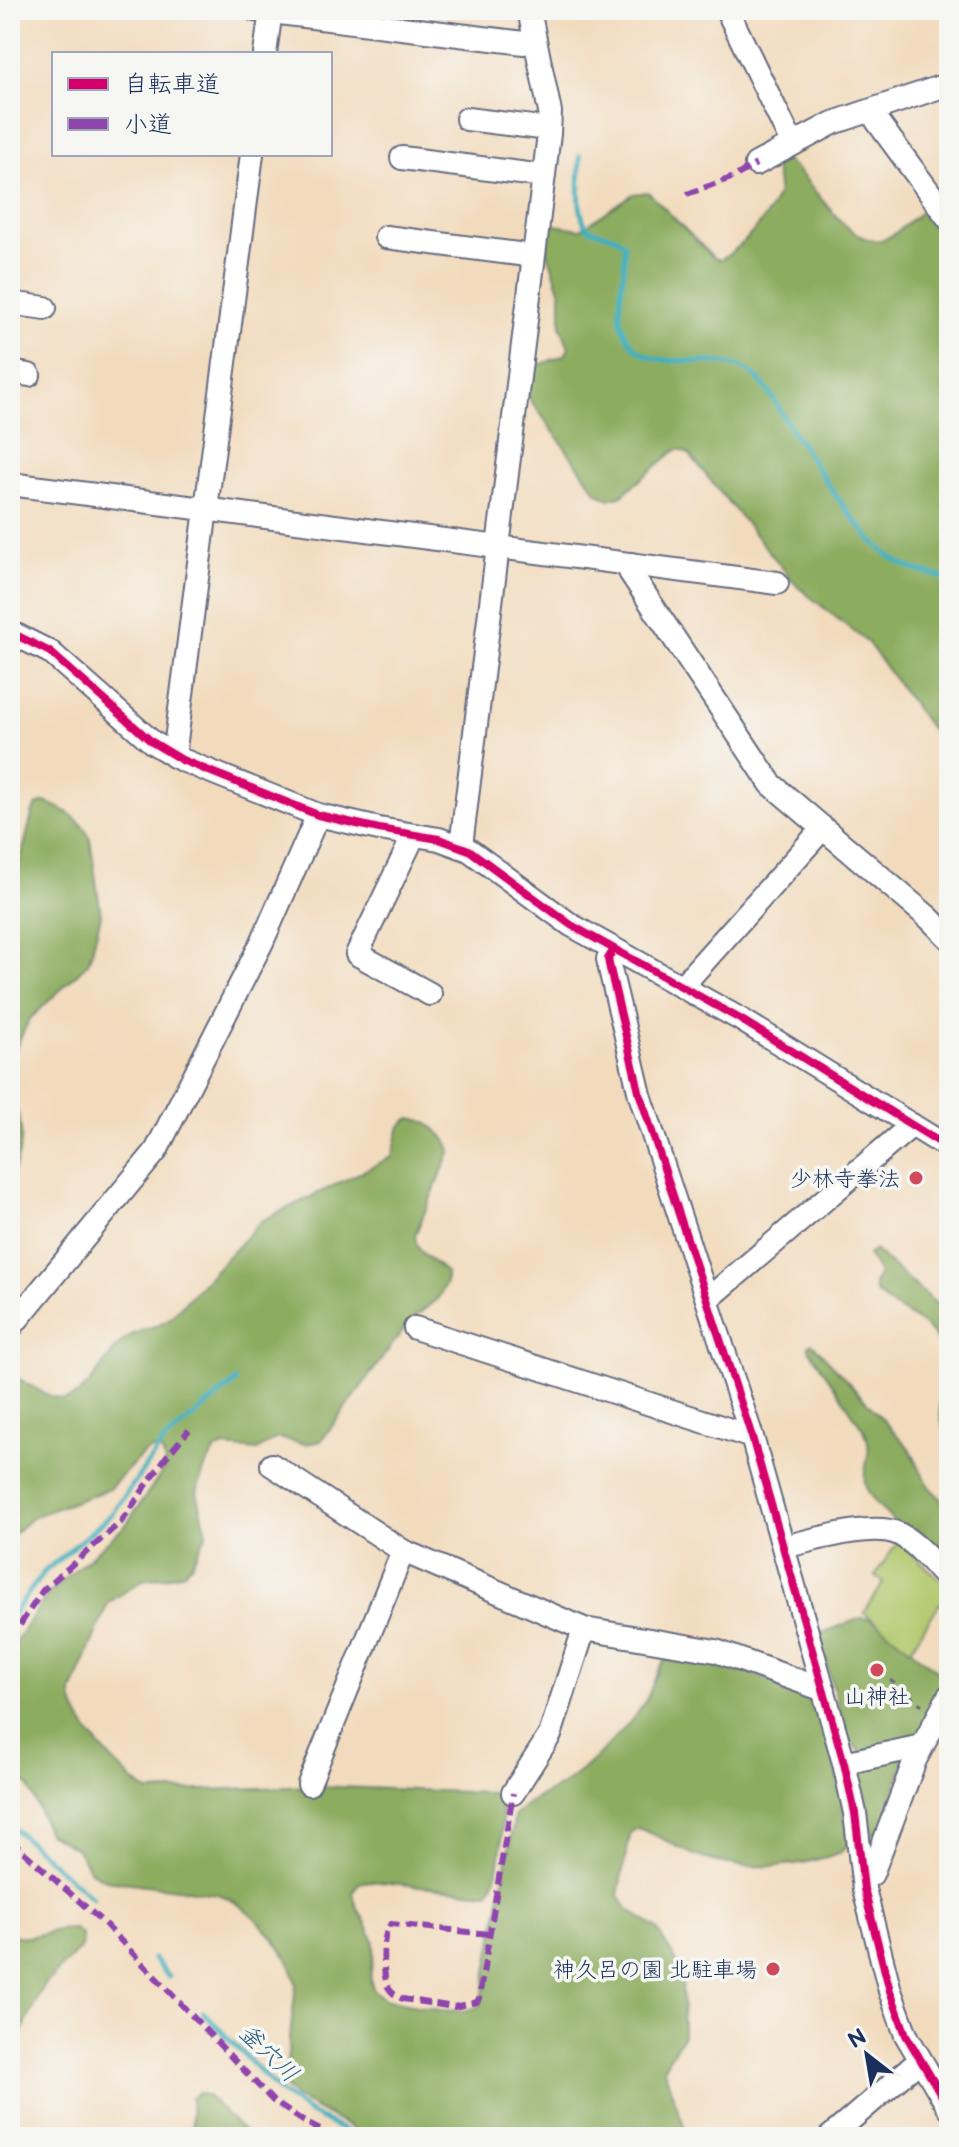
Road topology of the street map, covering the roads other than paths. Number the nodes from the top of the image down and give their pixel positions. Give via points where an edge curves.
1 (529, 10) edge
2 (727, 10) edge
3 (266, 11) edge
4 (535, 40) junction
5 (265, 52) edge
6 (949, 84) edge
7 (873, 110) junction
8 (467, 119) dead end
9 (549, 129) junction
10 (792, 143) junction
11 (252, 156) edge
12 (402, 158) dead end
13 (756, 164) dead end
14 (544, 176) junction
15 (949, 219) edge
16 (386, 237) dead end
17 (534, 256) junction
18 (10, 303) edge
19 (45, 308) dead end
20 (10, 484) edge
21 (206, 510) junction
22 (498, 547) junction
23 (631, 564) junction
24 (777, 583) dead end
25 (10, 632) edge
26 (174, 756) junction
27 (318, 815) junction
28 (823, 828) junction
29 (414, 835) junction
30 (461, 846) junction
31 (949, 938) edge
32 (614, 949) junction
33 (682, 986) junction
34 (430, 994) dead end
35 (912, 1125) junction
36 (949, 1148) edge
37 (707, 1300) junction
38 (10, 1328) edge
39 (415, 1328) dead end
40 (752, 1437) junction
41 (272, 1465) dead end
42 (783, 1547) junction
43 (403, 1551) junction
44 (949, 1581) edge
45 (584, 1629) junction
46 (824, 1690) junction
47 (949, 1696) edge
48 (934, 1734) edge
49 (844, 1763) junction
50 (309, 1784) dead end
51 (513, 1793) dead end
52 (863, 1880) junction
53 (919, 2061) junction
54 (949, 2108) edge
55 (830, 2137) edge

1 - 4 street
2 - 10 street
3 - 4 street via 524,43
3 - 5 street
4 - 9 street
6 - 7 street
7 - 10 street
7 - 15 street
8 - 9 street
9 - 14 street
10 - 13 street
11 - 21 street
12 - 14 street
14 - 17 street
16 - 17 street
17 - 22 street
18 - 19 street
20 - 21 street
21 - 22 street
21 - 26 street
22 - 23 street
22 - 30 street
23 - 24 street
23 - 28 street via 630,572 771,784
25 - 26 street via 50,652
26 - 27 street
27 - 29 street
27 - 38 street via 262,942 156,1151
28 - 31 street
28 - 33 street
29 - 30 street
29 - 34 street via 357,954
30 - 32 street via 553,913
32 - 33 street
32 - 37 street via 608,959 630,1060
33 - 35 street
35 - 36 street
35 - 37 street
37 - 40 street
39 - 40 street
40 - 42 street
41 - 43 street
42 - 44 street via 860,1532 896,1532
42 - 46 street
43 - 45 street
43 - 50 street
45 - 46 street via 716,1651
45 - 51 street via 550,1735
46 - 49 street
47 - 48 street
48 - 49 street
48 - 52 street via 872,1874
49 - 52 street
52 - 53 street via 890,1991
53 - 54 street
53 - 55 street

